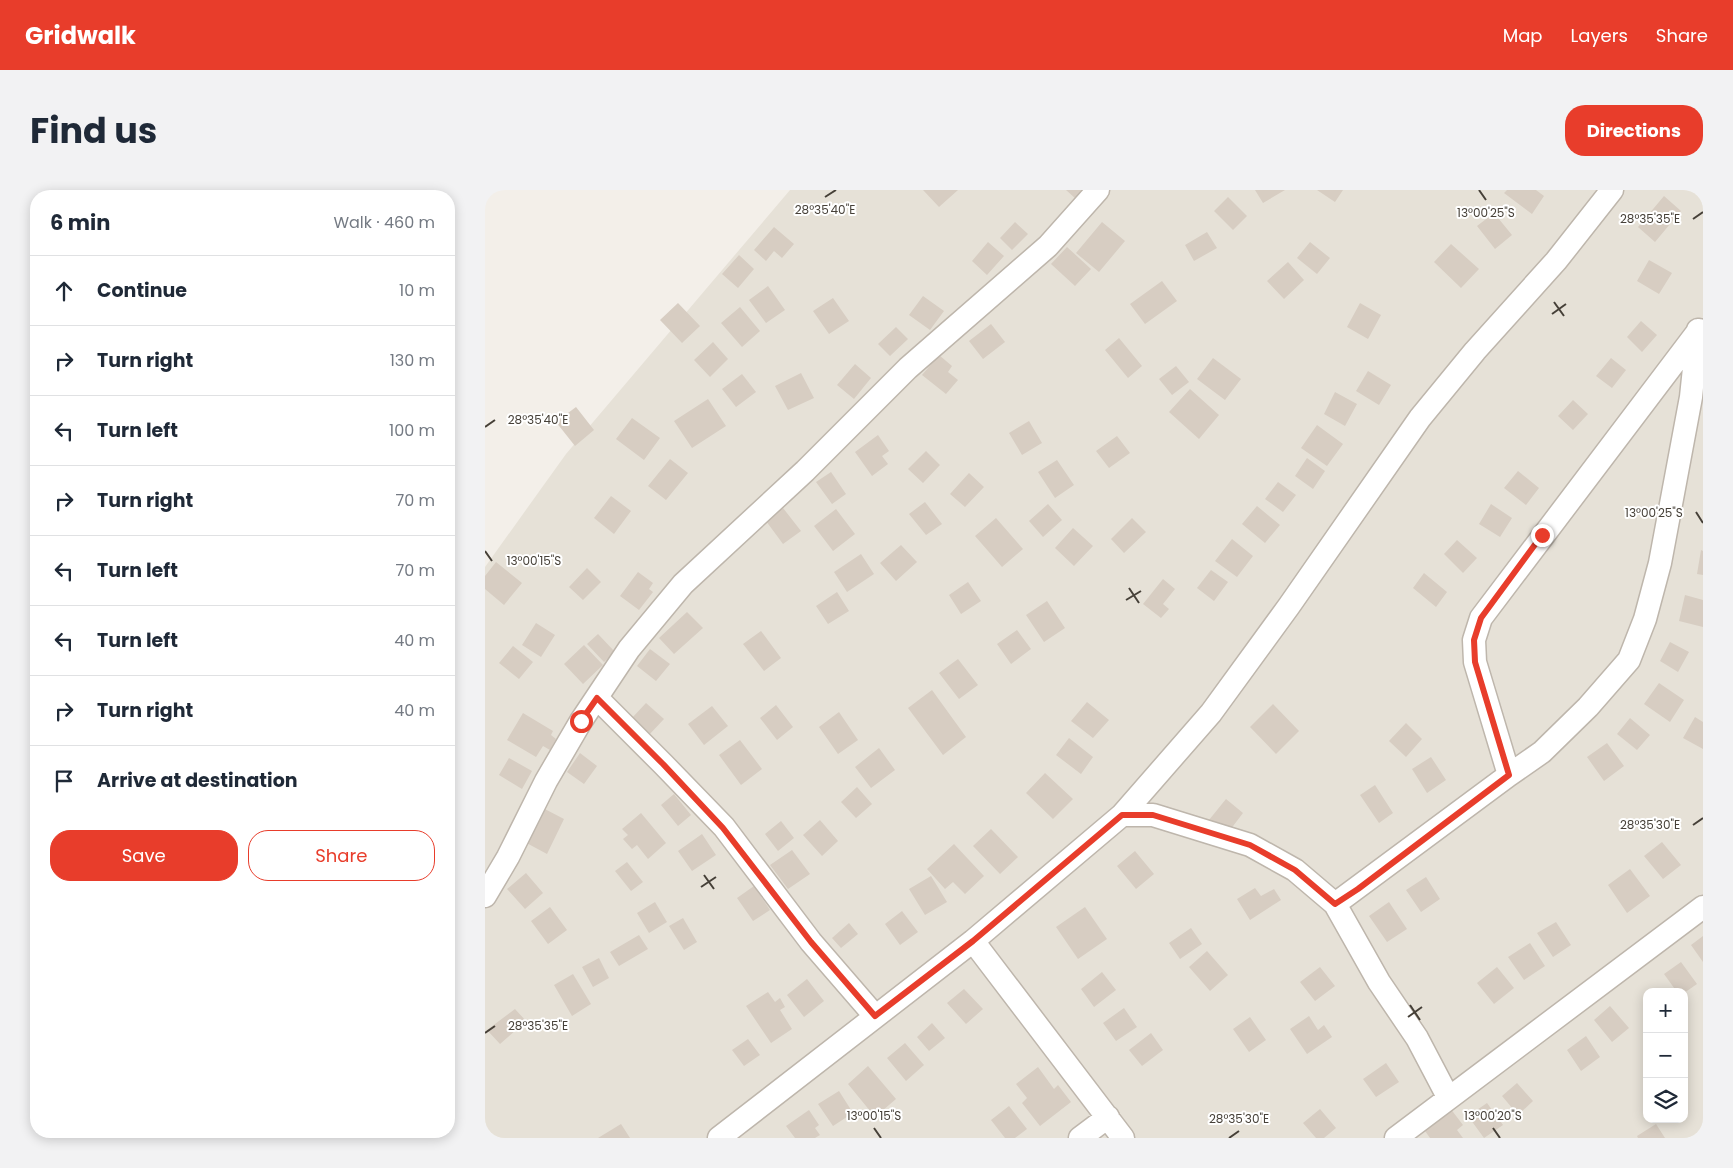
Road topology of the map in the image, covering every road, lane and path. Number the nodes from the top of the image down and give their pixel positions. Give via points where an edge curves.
1 (1098, 190) edge
2 (1612, 190) edge
3 (1701, 326) edge
4 (597, 698) junction
5 (1509, 775) junction
6 (1122, 815) junction
7 (485, 896) edge
8 (1335, 904) junction
9 (1703, 908) edge
10 (973, 941) junction
11 (875, 1016) junction
12 (1448, 1097) junction
13 (1108, 1118) junction
14 (719, 1138) edge
15 (1080, 1138) edge
16 (1123, 1138) edge
17 (1396, 1138) edge

1 - 4 street via 1047,246 907,368 805,470 683,584 629,650
2 - 6 street via 1420,418 1211,713
3 - 5 street via 1660,563 1629,660 1588,707 1542,752
3 - 5 street via 1481,618 1474,640 1475,662
4 - 7 street via 546,781
4 - 11 street via 723,828 811,942
5 - 8 street
6 - 8 street via 1153,815 1250,845 1295,870
6 - 10 street
8 - 12 street via 1379,982 1417,1038
9 - 12 street
10 - 11 street
10 - 13 street
11 - 14 street
12 - 17 street
13 - 15 street
13 - 16 street

